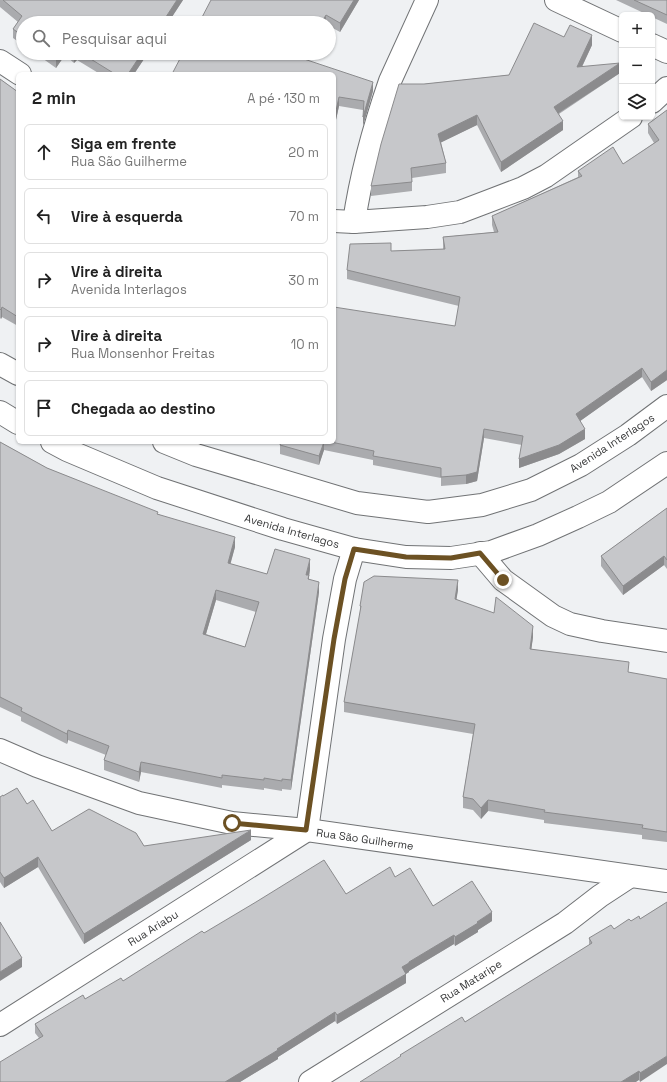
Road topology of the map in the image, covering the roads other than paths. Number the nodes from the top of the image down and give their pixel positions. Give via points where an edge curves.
1 (427, 0) edge
2 (556, 0) edge
3 (619, 30) edge
4 (655, 46) edge
5 (667, 52) edge
6 (0, 61) edge
7 (17, 72) edge
8 (667, 88) edge
9 (655, 99) edge
10 (627, 120) edge
11 (344, 222) edge
12 (0, 364) edge
13 (16, 373) edge
14 (667, 406) edge
15 (0, 412) edge
16 (16, 422) edge
17 (56, 444) edge
18 (169, 444) edge
19 (667, 463) edge
20 (354, 549) junction
21 (480, 553) junction
22 (667, 641) edge
23 (3, 754) edge
24 (306, 830) junction
25 (629, 877) junction
26 (667, 881) edge
27 (0, 1025) edge
28 (310, 1082) edge

1 - 11 street via 390,81 376,122 360,190
2 - 3 street
4 - 5 street
6 - 7 street
8 - 9 street
10 - 11 street via 546,176 523,188 460,212 427,217
12 - 13 street
14 - 18 street, Avenida Interlagos via 628,435 580,465 531,490 482,505 428,512 357,503 196,455
15 - 16 street
17 - 20 street, Avenida Interlagos via 157,488
19 - 21 street, Avenida Interlagos via 609,502 578,517 538,535 491,552
20 - 21 street, Avenida Interlagos via 406,557 451,558
20 - 24 street via 338,617
21 - 22 street via 503,580 553,616 570,624
23 - 24 street, Rua São Guilherme via 139,803 232,823
24 - 25 street, Rua São Guilherme
24 - 27 street, Rua Ariabu
25 - 26 street, Rua São Guilherme
25 - 28 street, Rua Mataripe via 565,923

